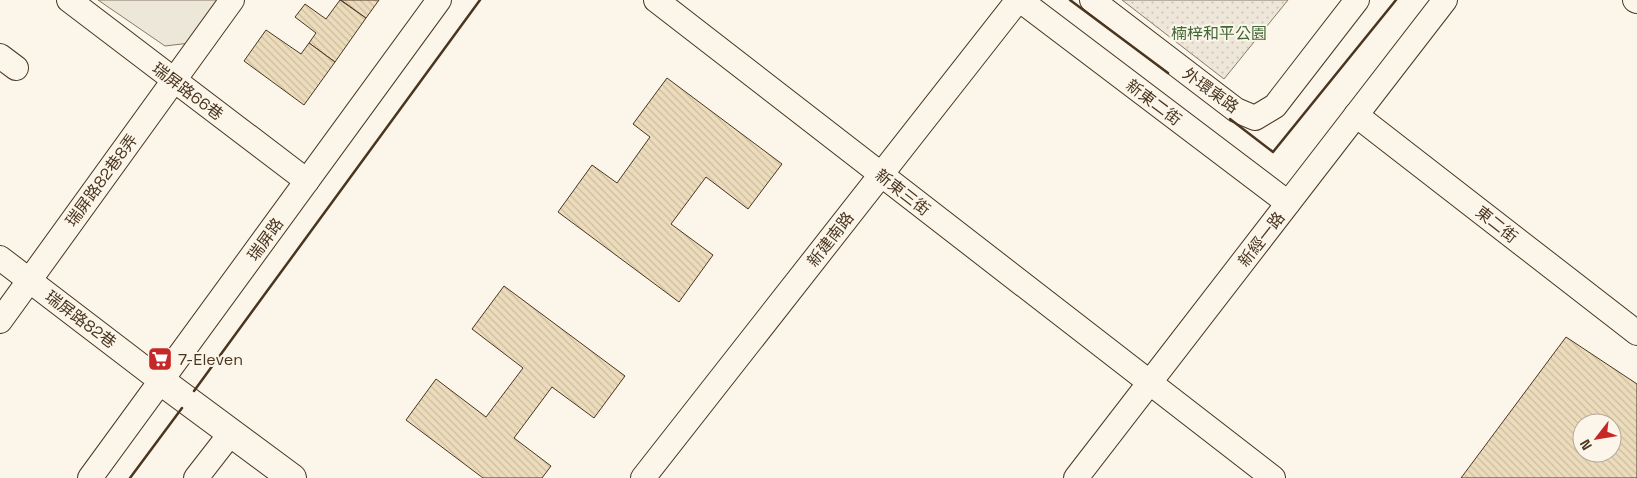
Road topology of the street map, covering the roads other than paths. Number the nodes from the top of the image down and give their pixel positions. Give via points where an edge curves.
1 (69, 0) edge
2 (232, 0) edge
3 (439, 0) edge
4 (656, 0) edge
5 (1019, 0) edge
6 (1092, 0) edge
7 (1357, 0) edge
8 (1445, 0) edge
9 (173, 80) junction
10 (1356, 115) junction
11 (881, 174) junction
12 (307, 181) junction
13 (1288, 203) junction
14 (0, 258) edge
15 (30, 280) junction
16 (0, 321) edge
17 (1637, 333) edge
18 (161, 381) junction
19 (1149, 384) junction
20 (231, 433) junction
21 (90, 478) edge
22 (196, 478) edge
23 (292, 478) edge
24 (643, 478) edge
25 (1076, 478) edge
26 (1273, 478) edge

1 - 9 street, 瑞屏路66巷
2 - 9 street, 瑞屏路82巷8弄
3 - 12 street, 瑞屏路
4 - 11 street, 新東三街
5 - 11 street, 新建南路
5 - 13 street, 新東二街
6 - 7 street, 外環東路 via 1236,110 1255,118 1275,106
8 - 10 street, 新經一路
9 - 12 street, 瑞屏路66巷
9 - 15 street, 瑞屏路82巷8弄
10 - 13 street, 新經一路
10 - 17 street, 東二街
11 - 19 street, 新東三街
11 - 24 street, 新建南路
12 - 18 street, 瑞屏路
13 - 19 street, 新經一路
14 - 15 street, 瑞屏路82巷
15 - 16 street, 瑞屏路82巷8弄
15 - 18 street, 瑞屏路82巷
18 - 20 street
18 - 21 street, 瑞屏路
19 - 25 street, 新經一路
19 - 26 street, 新東三街
20 - 22 street
20 - 23 street

